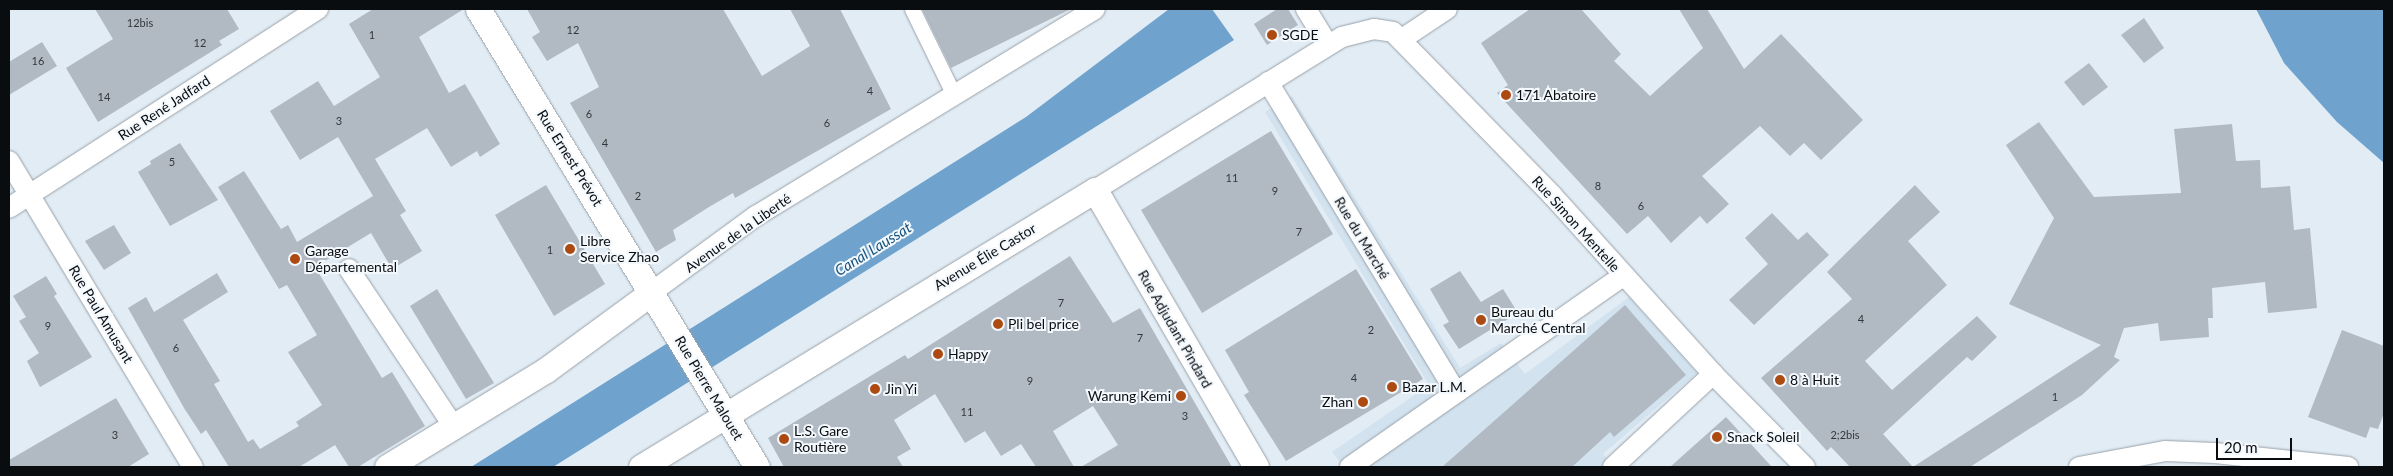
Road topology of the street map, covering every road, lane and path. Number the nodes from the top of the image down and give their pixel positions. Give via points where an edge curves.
1 (318, 9) edge
2 (478, 9) edge
3 (912, 9) edge
4 (1095, 9) edge
5 (1306, 9) edge
6 (1447, 9) edge
7 (1402, 39) junction
8 (1328, 44) junction
9 (1268, 82) junction
10 (954, 95) junction
11 (9, 161) edge
12 (1095, 190) junction
13 (29, 195) junction
14 (9, 208) edge
15 (349, 269) dead end
16 (1623, 276) junction
17 (657, 300) junction
18 (1713, 374) junction
19 (1456, 393) junction
20 (726, 415) junction
21 (454, 427) junction
22 (193, 467) edge
23 (387, 467) edge
24 (640, 467) edge
25 (757, 467) edge
26 (1256, 467) edge
27 (1350, 467) edge
28 (1614, 467) edge
29 (1805, 467) edge
30 (2079, 467) edge
31 (2348, 467) edge

1 - 13 street, Rue René Jadfard
2 - 17 street, Rue Ernest Prévot
3 - 10 street
4 - 10 street, Avenue de la Liberté
5 - 8 street
6 - 7 street
7 - 8 street, Rue Simon Mentelle via 1387,30 1374,28 1349,34
7 - 16 street, Rue Simon Mentelle via 1552,195
8 - 9 street, Avenue Élie Castor
9 - 12 street, Avenue Élie Castor
9 - 19 street, Rue du Marché
10 - 17 street, Avenue de la Liberté via 756,216
11 - 13 street, Rue Paul Amusant
12 - 20 street, Avenue Élie Castor
12 - 26 street, Rue Adjudant Pindard
13 - 14 street, Rue René Jadfard
13 - 22 street, Rue Paul Amusant
15 - 21 street
16 - 18 street, Rue Simon Mentelle
16 - 19 street
17 - 20 street, Rue Pierre Malouet
17 - 21 street, Avenue de la Liberté
18 - 28 street
18 - 29 street, Rue Simon Mentelle
19 - 27 street
20 - 24 street, Avenue Élie Castor
20 - 25 street, Rue Pierre Malouet
21 - 23 street, Avenue de la Liberté
30 - 31 street via 2165,451

